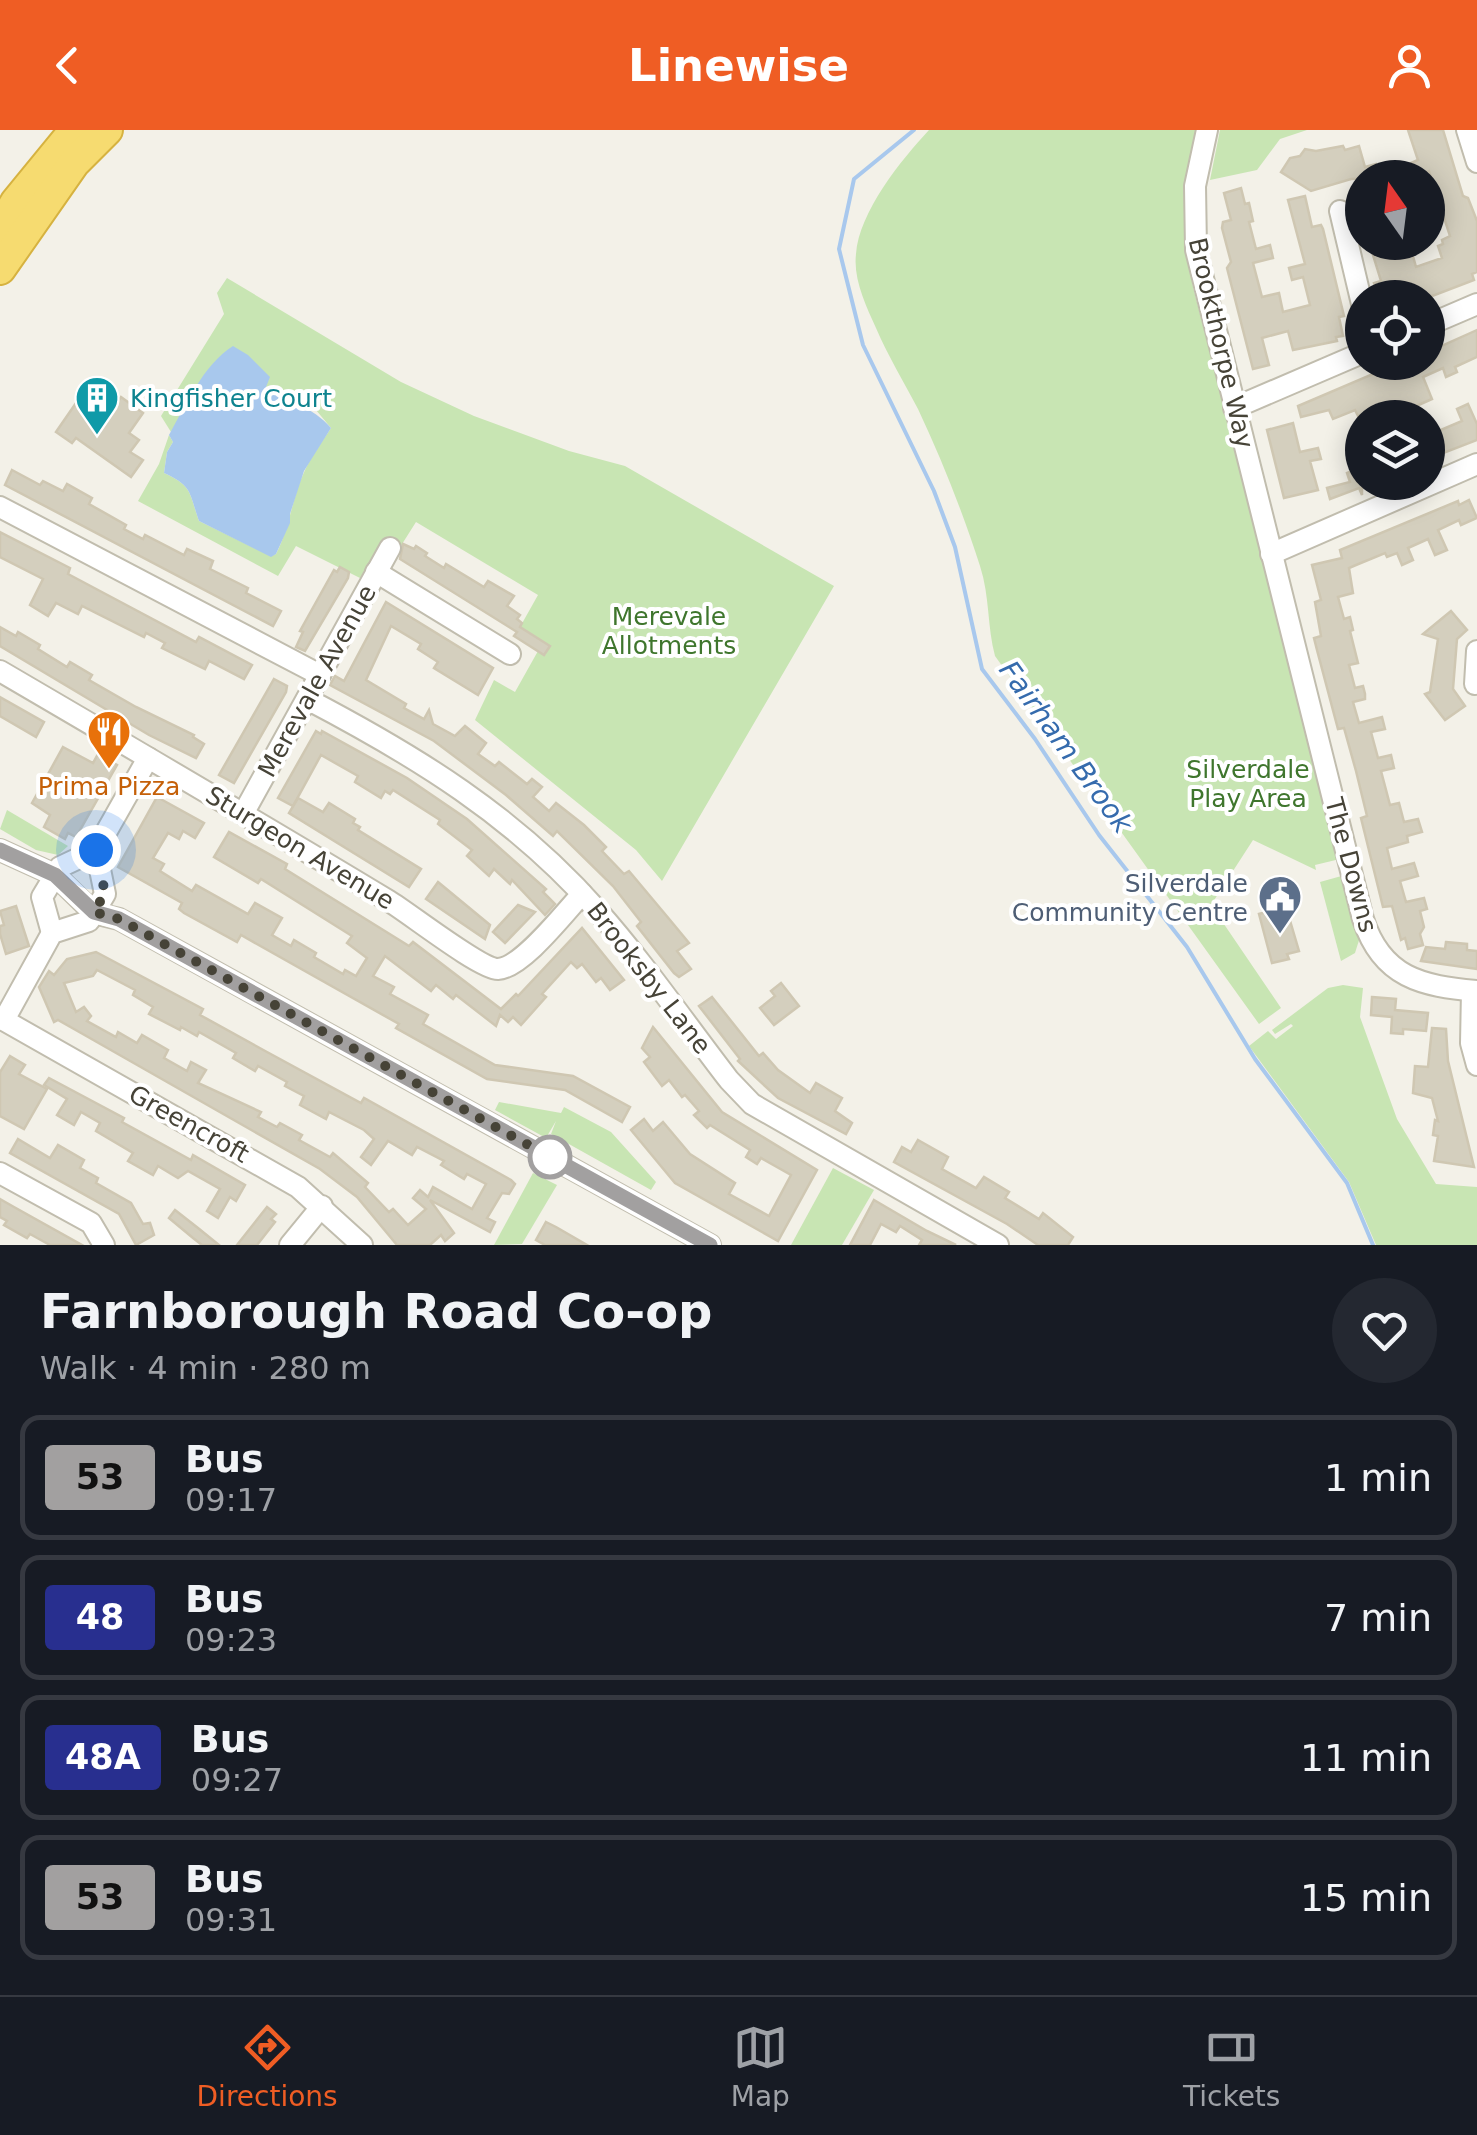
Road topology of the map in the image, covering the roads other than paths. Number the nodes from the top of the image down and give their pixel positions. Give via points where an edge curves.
1 (75, 130) edge
2 (107, 130) edge
3 (1207, 130) edge
4 (1467, 130) edge
5 (1477, 162) edge
6 (1339, 211) dead end
7 (0, 229) edge
8 (0, 270) edge
9 (1356, 280) edge
10 (1477, 304) edge
11 (1445, 318) edge
12 (1345, 360) edge
13 (1234, 408) junction
14 (1477, 464) edge
15 (0, 507) edge
16 (390, 548) dead end
17 (1271, 554) junction
18 (376, 572) junction
19 (1477, 651) edge
20 (510, 654) dead end
21 (0, 671) edge
22 (1476, 672) edge
23 (320, 675) junction
24 (307, 698) junction
25 (148, 758) junction
26 (244, 814) junction
27 (0, 850) edge
28 (96, 850) junction
29 (55, 875) junction
30 (582, 894) junction
31 (94, 912) junction
32 (52, 933) junction
33 (1475, 991) edge
34 (2, 1019) edge
35 (1477, 1065) edge
36 (0, 1172) edge
37 (322, 1206) junction
38 (104, 1245) edge
39 (290, 1245) edge
40 (362, 1245) edge
41 (710, 1245) edge
42 (998, 1245) edge

1 - 7 highway
2 - 8 highway via 74,163
3 - 13 street, Brookthorpe Way via 1195,186 1196,250
4 - 5 street
6 - 9 street
10 - 11 street
12 - 13 street
13 - 17 street, Brookthorpe Way
14 - 17 street
15 - 23 street
16 - 18 street, Merevale Avenue
17 - 33 street, The Downs via 1367,932 1379,953 1410,978
18 - 20 street
18 - 23 street, Merevale Avenue
19 - 22 street
21 - 25 street, Sturgeon Avenue
23 - 24 street, Merevale Avenue
24 - 26 street, Merevale Avenue
24 - 30 street, Brooksby Lane via 452,781
25 - 26 street, Sturgeon Avenue
25 - 28 street
26 - 30 street, Sturgeon Avenue via 490,968 520,960
27 - 29 street
28 - 29 street via 60,866
28 - 31 street via 105,893
29 - 31 street
29 - 32 street via 42,897
30 - 42 street, Brooksby Lane via 752,1104
31 - 32 street via 89,921
31 - 41 street via 119,919
32 - 34 street
33 - 35 street via 1471,1043
34 - 37 street, Greencroft via 262,1165
36 - 38 street via 91,1223
37 - 39 street
37 - 40 street, Greencroft

